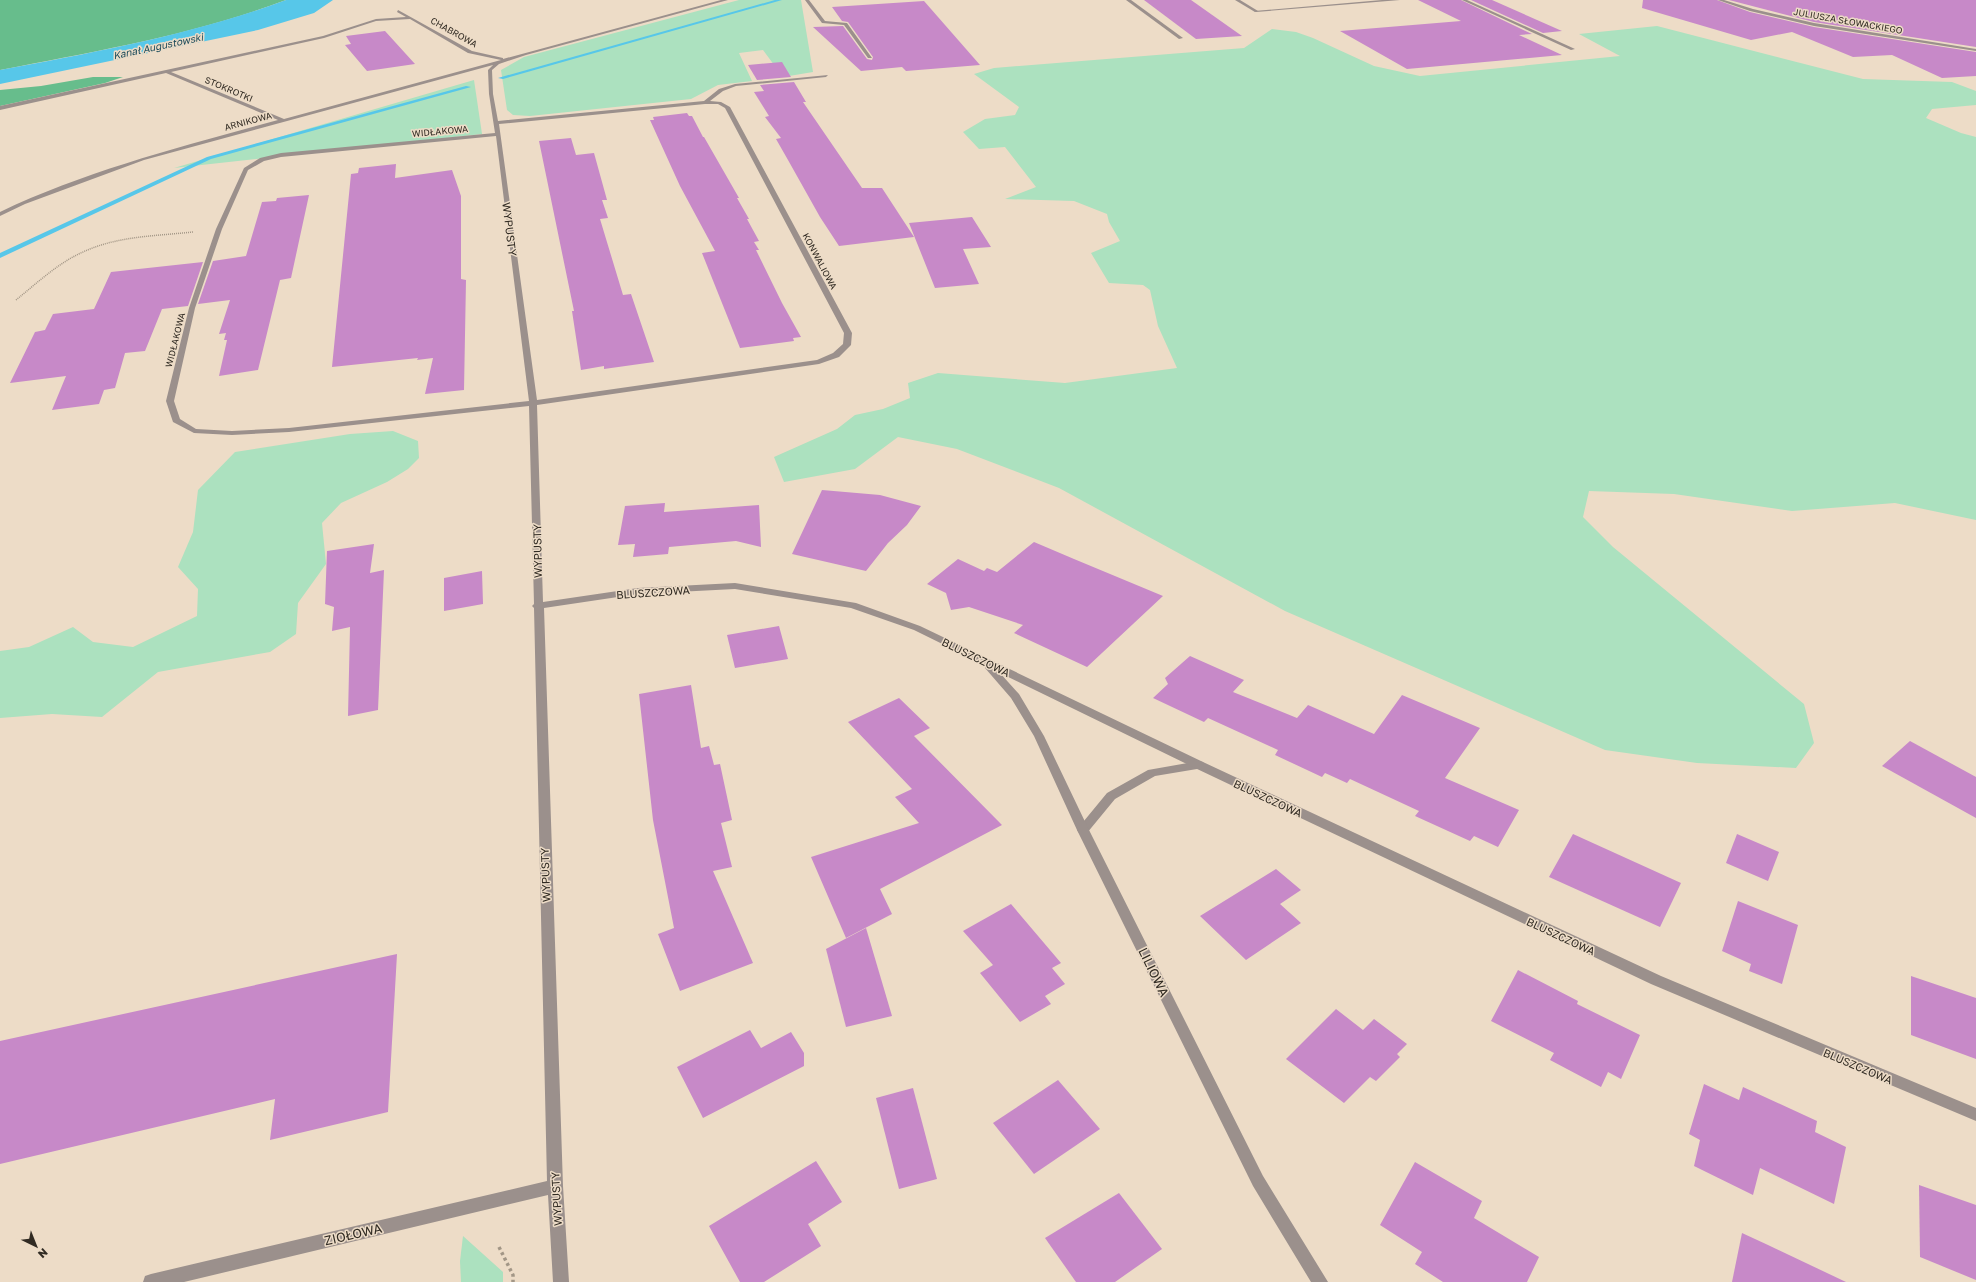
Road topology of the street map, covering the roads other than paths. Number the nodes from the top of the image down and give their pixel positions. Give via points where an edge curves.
1 (726, 0) edge
2 (807, 0) edge
3 (1128, 0) edge
4 (1237, 0) edge
5 (1398, 0) edge
6 (1464, 0) edge
7 (1720, 0) edge
8 (398, 11) dead end
9 (412, 18) junction
10 (1181, 38) dead end
11 (1573, 49) dead end
12 (1976, 50) edge
13 (870, 57) dead end
14 (505, 60) junction
15 (167, 72) junction
16 (826, 76) dead end
17 (705, 102) junction
18 (0, 108) edge
19 (286, 120) junction
20 (496, 123) junction
21 (498, 134) junction
22 (0, 214) edge
23 (533, 403) junction
24 (537, 606) junction
25 (987, 663) junction
26 (1199, 765) junction
27 (1083, 830) junction
28 (1976, 1115) edge
29 (555, 1186) junction
30 (151, 1282) edge
31 (561, 1282) edge
32 (1320, 1282) edge

1 - 14 street, WYPUSTY
2 - 13 street via 824,22 845,24
3 - 10 street
4 - 5 street via 1256,11
6 - 11 street
7 - 12 street, JULIUSZA SŁOWACKIEGO via 1763,13 1819,25
8 - 9 street, CHABROWA
9 - 14 street, CHABROWA via 470,52
9 - 15 street via 376,20 324,37
14 - 19 street, ARNIKOWA
14 - 20 street, WYPUSTY via 490,70
15 - 18 street
15 - 19 street, STOKROTKI
16 - 17 street via 735,85 721,90
17 - 20 street, KONWALIOWA
17 - 23 street, KONWALIOWA via 719,103 727,107 848,333 847,345 819,362
19 - 22 street, ARNIKOWA via 142,160 23,203
20 - 21 street, WYPUSTY
21 - 23 street, WYPUSTY
21 - 23 street, WIDŁAKOWA via 288,154 262,158 246,169 219,229 192,308 170,400 176,420 194,431 232,433 289,430
23 - 24 street, WYPUSTY
24 - 25 street, BLUSZCZOWA via 638,591 735,586 853,605 917,628
24 - 29 street, WYPUSTY
25 - 26 street, BLUSZCZOWA
25 - 27 street, LILIOWA via 1015,696 1039,736
26 - 27 street via 1152,773 1111,796
26 - 28 street, BLUSZCZOWA via 1656,980
27 - 32 street, LILIOWA via 1258,1182
29 - 30 street, ZIOŁOWA
29 - 31 street, WYPUSTY

